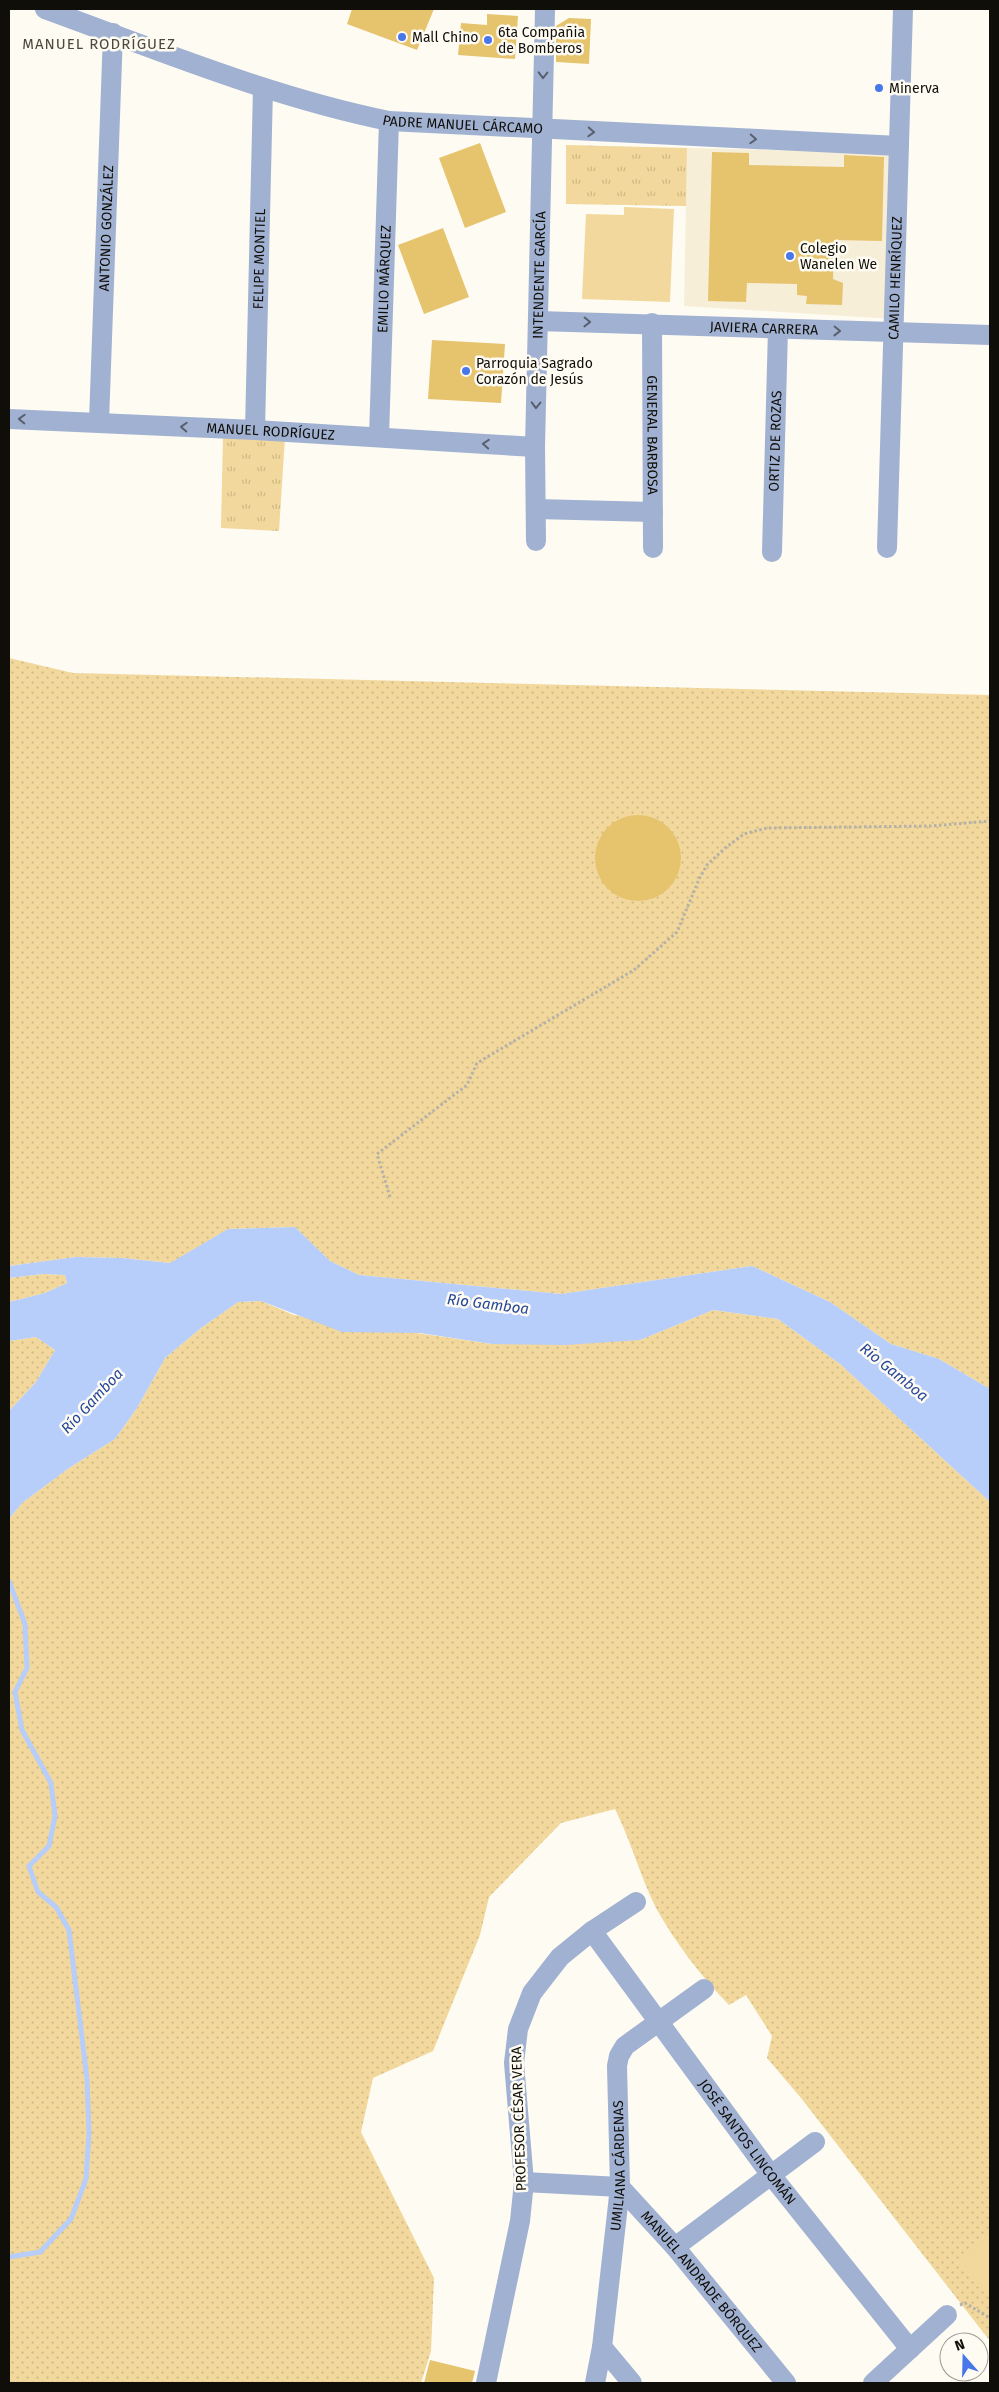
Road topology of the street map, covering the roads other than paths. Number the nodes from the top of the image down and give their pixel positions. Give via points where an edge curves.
1 (45, 9) edge
2 (545, 9) edge
3 (903, 9) edge
4 (113, 34) junction
5 (263, 88) junction
6 (389, 121) junction
7 (542, 130) junction
8 (899, 146) junction
9 (538, 321) junction
10 (652, 323) junction
11 (778, 329) junction
12 (894, 332) junction
13 (990, 335) edge
14 (9, 419) edge
15 (99, 422) junction
16 (255, 430) junction
17 (379, 437) junction
18 (535, 447) junction
19 (536, 509) junction
20 (653, 512) junction
21 (536, 541) dead end
22 (653, 548) dead end
23 (887, 548) dead end
24 (772, 552) dead end
25 (636, 1902) dead end
26 (592, 1931) junction
27 (704, 1989) dead end
28 (659, 2022) junction
29 (816, 2142) dead end
30 (772, 2174) junction
31 (524, 2182) junction
32 (620, 2187) junction
33 (675, 2247) junction
34 (948, 2315) road end
35 (602, 2347) junction
36 (910, 2349) junction
37 (486, 2383) edge
38 (596, 2383) edge
39 (632, 2383) edge
40 (786, 2383) edge
41 (873, 2383) edge

1 - 4 street, PADRE MANUEL CÁRCAMO
2 -> 7 street, INTENDENTE GARCÍA
3 - 8 street, CAMILO HENRÍQUEZ
4 - 5 street, PADRE MANUEL CÁRCAMO
4 - 15 street, ANTONIO GONZÁLEZ
5 - 6 street, PADRE MANUEL CÁRCAMO via 335,110
5 - 16 street, FELIPE MONTIEL
6 - 7 street, PADRE MANUEL CÁRCAMO
6 - 17 street, EMILIO MÁRQUEZ
7 -> 8 street, PADRE MANUEL CÁRCAMO
7 - 9 street, INTENDENTE GARCÍA
8 - 12 street, CAMILO HENRÍQUEZ
9 -> 10 street, JAVIERA CARRERA
9 -> 18 street, INTENDENTE GARCÍA
10 - 11 street, JAVIERA CARRERA
10 - 20 street, GENERAL BARBOSA
11 -> 12 street, JAVIERA CARRERA
11 - 24 street, ORTIZ DE ROZAS
12 - 13 street, JAVIERA CARRERA
12 - 23 street, CAMILO HENRÍQUEZ
15 -> 14 street, MANUEL RODRÍGUEZ
16 -> 15 street, MANUEL RODRÍGUEZ
16 - 17 street, MANUEL RODRÍGUEZ
18 -> 17 street, MANUEL RODRÍGUEZ
18 - 19 street, INTENDENTE GARCÍA
19 - 20 street
19 - 21 street, INTENDENTE GARCÍA
20 - 22 street, GENERAL BARBOSA
25 - 26 street, PROFESOR CÉSAR VERA
26 - 28 street, JOSÉ SANTOS LINCOMÁN
26 - 31 street, PROFESOR CÉSAR VERA via 560,1957 541,1980 526,2006 518,2029 514,2063
27 - 28 street, UMILIANA CÁRDENAS
28 - 30 street, JOSÉ SANTOS LINCOMÁN
28 - 32 street, UMILIANA CÁRDENAS via 625,2046 619,2056
29 - 30 street
30 - 33 street
30 - 36 street, JOSÉ SANTOS LINCOMÁN
31 - 32 street
31 - 37 street, PROFESOR CÉSAR VERA via 514,2250
32 - 33 street, MANUEL ANDRADE BÓRQUEZ
32 - 35 street, UMILIANA CÁRDENAS
33 - 40 street, MANUEL ANDRADE BÓRQUEZ
34 - 36 street
35 - 38 street, UMILIANA CÁRDENAS
35 - 39 street
36 - 41 street

